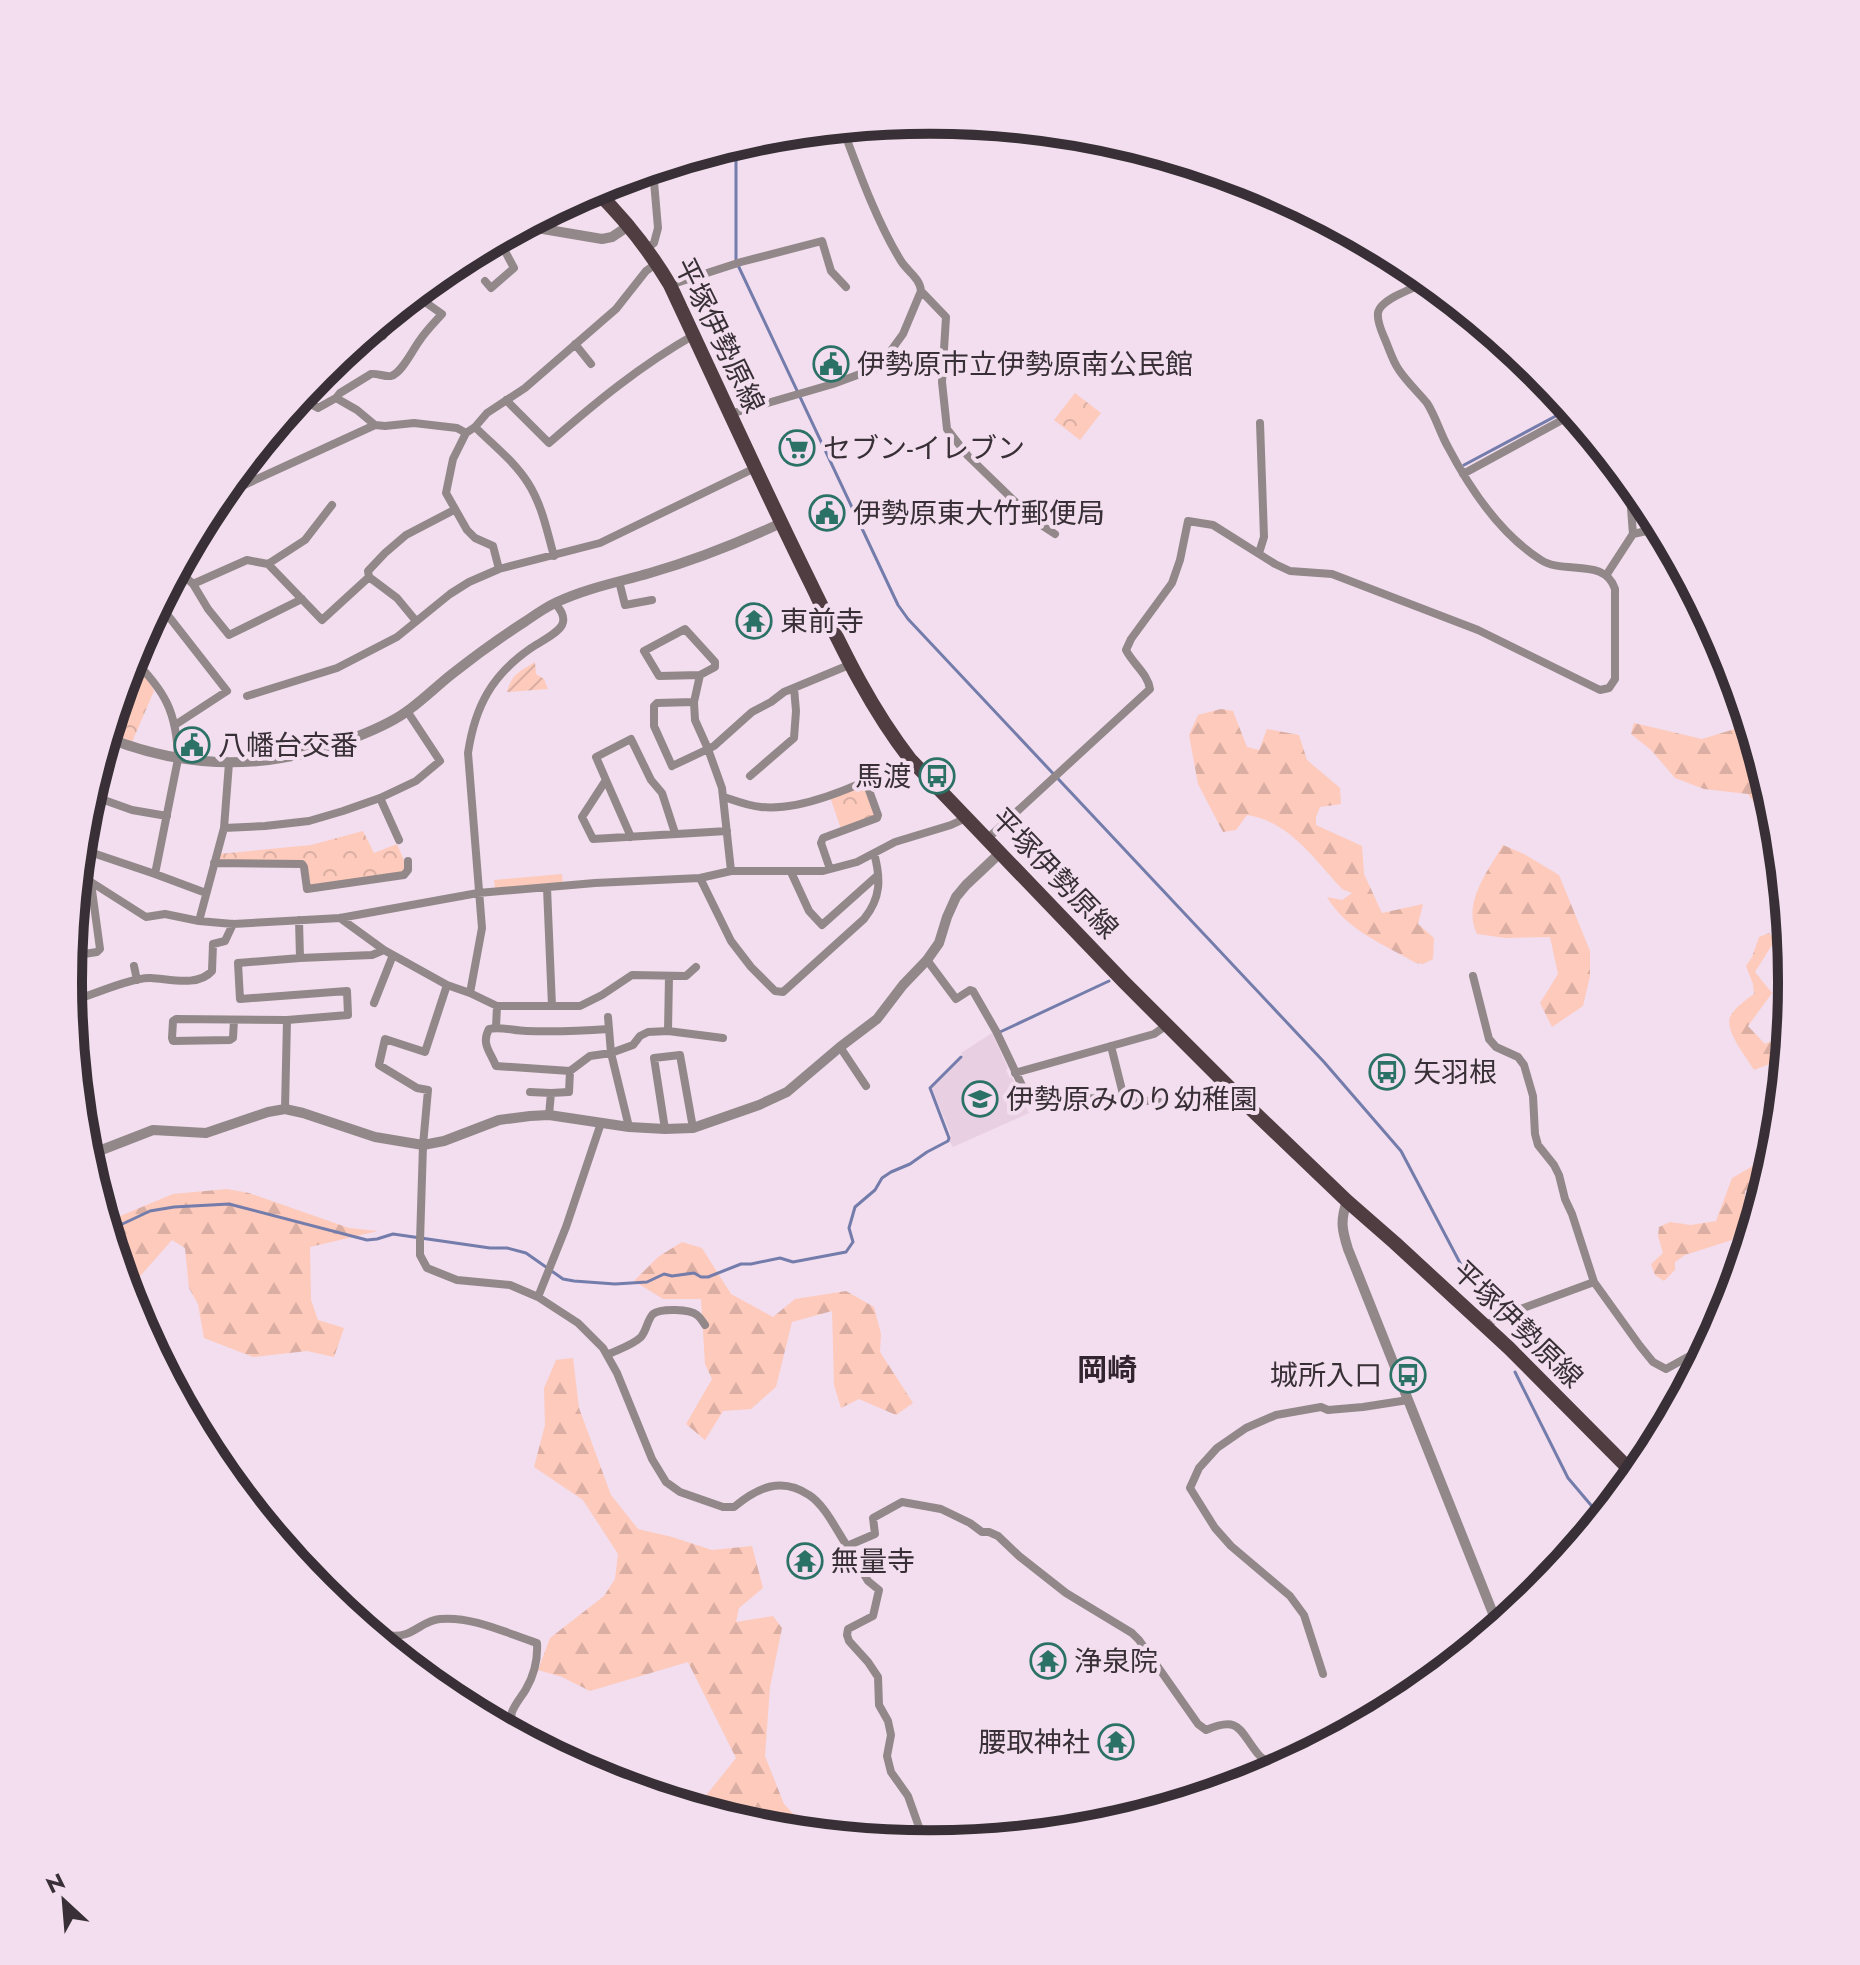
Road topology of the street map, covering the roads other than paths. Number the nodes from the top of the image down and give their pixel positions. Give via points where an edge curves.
1 (847, 139) edge
2 (654, 181) edge
3 (604, 199) edge
4 (630, 225) junction
5 (542, 229) edge
6 (647, 248) junction
7 (504, 249) edge
8 (657, 263) junction
9 (670, 285) junction
10 (490, 286) dead end
11 (846, 287) dead end
12 (1415, 287) edge
13 (921, 291) junction
14 (425, 302) edge
15 (694, 335) junction
16 (575, 344) junction
17 (591, 364) dead end
18 (336, 398) junction
19 (506, 400) junction
20 (310, 404) edge
21 (730, 414) junction
22 (1564, 419) edge
23 (1260, 423) dead end
24 (375, 425) junction
25 (475, 427) junction
26 (466, 433) junction
27 (755, 468) junction
28 (1463, 474) junction
29 (243, 485) edge
30 (332, 505) dead end
31 (1631, 505) edge
32 (454, 510) junction
33 (781, 523) junction
34 (1647, 531) edge
35 (1055, 534) dead end
36 (1633, 534) junction
37 (1259, 553) junction
38 (554, 556) junction
39 (268, 564) junction
40 (499, 569) junction
41 (1607, 574) junction
42 (186, 577) edge
43 (369, 577) junction
44 (619, 581) junction
45 (193, 584) junction
46 (302, 599) junction
47 (652, 600) dead end
48 (554, 603) junction
49 (166, 613) edge
50 (416, 621) junction
51 (849, 665) junction
52 (143, 670) edge
53 (700, 675) junction
54 (794, 688) junction
55 (247, 696) dead end
56 (694, 702) junction
57 (407, 711) junction
58 (175, 725) junction
59 (118, 741) edge
60 (708, 749) junction
61 (178, 759) junction
62 (910, 759) junction
63 (745, 762) dead end
64 (229, 763) junction
65 (606, 780) junction
66 (866, 782) junction
67 (724, 797) junction
68 (380, 798) junction
69 (102, 799) edge
70 (167, 816) junction
71 (966, 818) junction
72 (224, 828) junction
73 (727, 831) junction
74 (675, 833) junction
75 (631, 837) junction
76 (987, 839) junction
77 (399, 840) dead end
78 (92, 853) edge
79 (874, 853) junction
80 (1000, 853) junction
81 (408, 861) dead end
82 (214, 863) junction
83 (830, 869) junction
84 (731, 871) junction
85 (791, 872) junction
86 (155, 874) junction
87 (878, 875) junction
88 (700, 878) junction
89 (88, 881) edge
90 (91, 882) junction
91 (547, 888) junction
92 (206, 893) junction
93 (478, 893) junction
94 (340, 918) junction
95 (299, 920) junction
96 (199, 921) junction
97 (233, 924) junction
98 (384, 950) junction
99 (83, 954) edge
100 (393, 955) junction
101 (300, 958) junction
102 (927, 960) junction
103 (134, 966) dead end
104 (696, 967) dead end
105 (669, 976) junction
106 (1473, 976) dead end
107 (137, 980) junction
108 (447, 985) junction
109 (470, 993) junction
110 (83, 998) edge
111 (374, 1003) dead end
112 (497, 1006) junction
113 (552, 1006) junction
114 (608, 1017) dead end
115 (234, 1020) junction
116 (287, 1020) junction
117 (1167, 1025) junction
118 (496, 1027) junction
119 (609, 1029) junction
120 (668, 1031) junction
121 (723, 1038) dead end
122 (1111, 1046) junction
123 (840, 1047) junction
124 (611, 1053) junction
125 (570, 1071) junction
126 (1015, 1073) junction
127 (866, 1086) dead end
128 (530, 1092) dead end
129 (551, 1093) junction
130 (1124, 1098) junction
131 (1160, 1102) dead end
132 (285, 1109) junction
133 (549, 1115) junction
134 (601, 1123) junction
135 (629, 1127) junction
136 (693, 1128) junction
137 (665, 1129) junction
138 (423, 1145) junction
139 (99, 1151) edge
140 (1347, 1201) junction
141 (1594, 1282) junction
142 (538, 1297) junction
143 (705, 1325) dead end
144 (1485, 1326) junction
145 (1693, 1354) edge
146 (607, 1355) junction
147 (1408, 1400) junction
148 (1626, 1466) edge
149 (847, 1546) junction
150 (1494, 1616) edge
151 (393, 1636) edge
152 (1323, 1674) dead end
153 (511, 1720) edge
154 (1266, 1761) edge
155 (920, 1830) edge

1 - 13 street via 876,210
2 - 6 street via 658,228
3 - 4 main road, 平塚伊勢原線
4 - 5 street via 602,239
4 - 6 main road, 平塚伊勢原線
6 - 8 main road, 平塚伊勢原線
7 - 10 street via 514,268
8 - 9 main road, 平塚伊勢原線
8 - 16 street
9 - 11 street via 822,241 831,271
9 - 15 main road, 平塚伊勢原線
12 - 28 street via 1381,306 1379,325 1400,372 1426,402
13 - 21 street via 903,334 879,367
13 - 35 street via 946,317 942,382 947,429 968,456
14 - 18 street via 442,314 409,358 389,377 371,374
15 - 19 street via 639,370 549,443
15 - 21 main road, 平塚伊勢原線
16 - 17 street
16 - 19 street
18 - 20 street via 318,408
18 - 24 street
19 - 25 street
21 - 27 main road, 平塚伊勢原線
22 - 28 street
23 - 37 street via 1264,537
24 - 26 street via 414,423
24 - 29 street
25 - 26 street
25 - 38 street via 530,485
26 - 32 street via 453,459 446,493
27 - 33 main road, 平塚伊勢原線
27 - 38 street via 600,543
28 - 41 street via 1498,523 1543,562
30 - 39 street via 305,540
31 - 36 street
32 - 40 street via 475,538 493,546
32 - 43 street via 406,535 368,571
33 - 44 street via 712,553
33 - 51 main road, 平塚伊勢原線
34 - 36 street
36 - 41 street
37 - 41 street via 1290,571 1332,574 1478,630 1600,690 1615,679 1615,589
37 - 76 street via 1213,525 1188,521 1172,583 1126,650 1150,689
38 - 40 street
39 - 45 street via 247,560
39 - 46 street
40 - 50 street via 469,582
42 - 45 street
43 - 46 street via 322,620
43 - 50 street
44 - 47 street via 626,608
44 - 48 street
45 - 46 street via 229,635
48 - 57 street
48 - 93 street via 564,616 563,624 514,659 493,684 472,728 468,753
49 - 58 street via 227,691
50 - 55 street via 397,637 337,668
51 - 54 street
51 - 62 main road, 平塚伊勢原線
52 - 58 street via 159,688
53 - 53 street via 715,662 685,629 644,651 659,676
53 - 56 street
54 - 60 street via 752,712
54 - 63 street via 794,738 752,774
56 - 60 street via 695,720
56 - 60 street via 657,703 654,726 672,766
57 - 64 street via 326,749 272,761
57 - 68 street via 440,761 416,781
58 - 61 street
59 - 61 street
60 - 67 street
61 - 64 street
61 - 70 street
62 - 66 street
62 - 71 main road, 平塚伊勢原線
64 - 72 street
65 - 74 street via 596,757 631,739 662,793
65 - 75 street
65 - 75 street via 582,817 593,839
66 - 67 street via 790,806 762,807
66 - 83 street via 877,818 823,838
67 - 73 street
68 - 72 street via 309,821
68 - 77 street
69 - 70 street
70 - 86 street
71 - 76 main road, 平塚伊勢原線
71 - 79 street
72 - 82 street
73 - 74 street
73 - 84 street
74 - 75 street
76 - 80 main road, 平塚伊勢原線
78 - 86 street
79 - 83 street
79 - 87 street
80 - 102 street via 956,897
80 - 117 main road, 平塚伊勢原線
81 - 82 street via 404,875 307,889 302,864
82 - 92 street
83 - 85 street
84 - 85 street
84 - 88 street
85 - 87 street via 809,911 822,925
86 - 92 street
87 - 88 street via 878,894 864,919 783,992 775,991 731,941
88 - 91 street
89 - 90 street
90 - 96 street via 146,917 165,914
90 - 99 street via 100,949
91 - 93 street
91 - 113 street
92 - 96 street
93 - 94 street
93 - 109 street via 482,928
94 - 95 street
94 - 98 street
95 - 97 street
95 - 101 street
96 - 97 street
97 - 107 street via 225,941 213,944 209,976
98 - 100 street
98 - 101 street
100 - 108 street
100 - 111 street
101 - 116 street via 238,963 240,999 347,991 348,1015
102 - 123 street via 877,1019
102 - 126 street via 956,999 973,991
103 - 107 street
104 - 105 street via 686,976
105 - 113 street via 632,975 580,1006
105 - 120 street
106 - 141 street via 1489,1039 1524,1065 1538,1145 1559,1175
107 - 110 street
108 - 109 street
108 - 138 street via 425,1052 385,1039 379,1065 428,1090
109 - 112 street
112 - 113 street
112 - 118 street
114 - 119 street
115 - 115 street via 230,1040 172,1038 176,1019
115 - 116 street
116 - 132 street
117 - 122 street
117 - 140 main road, 平塚伊勢原線
118 - 119 street
118 - 125 street via 484,1038 496,1066
119 - 124 street
120 - 121 street
120 - 124 street via 648,1032
122 - 126 street
122 - 130 street
123 - 127 street
123 - 136 street via 787,1092
124 - 125 street via 590,1056
124 - 135 street
125 - 129 street via 569,1092
126 - 130 street via 1027,1096 1036,1094 1043,1108 1061,1101
128 - 129 street
129 - 133 street
130 - 131 street
132 - 138 street via 375,1137
132 - 139 street via 206,1133 153,1130
133 - 134 street
133 - 138 street via 499,1120
134 - 135 street
134 - 142 street
135 - 137 street
136 - 137 street
136 - 137 street via 680,1055 654,1058
138 - 142 street via 420,1255 427,1268 457,1280 510,1285
140 - 144 main road, 平塚伊勢原線
140 - 147 street via 1341,1216 1343,1232
141 - 144 street
141 - 145 street via 1653,1362 1666,1369
142 - 146 street via 578,1323
143 - 146 street via 693,1312 664,1309 650,1317 636,1341
144 - 148 main road, 平塚伊勢原線
146 - 149 street via 666,1482 723,1507 734,1507 770,1485 792,1488 820,1506
147 - 150 street
147 - 152 street via 1276,1415 1217,1448 1190,1488 1231,1546 1290,1596 1304,1615
149 - 154 street via 875,1534 873,1518 902,1502 941,1509 998,1536 1066,1593 1139,1640 1198,1724 1206,1730 1231,1723
149 - 155 street via 879,1590 873,1616 848,1629 847,1635 878,1677 879,1705 891,1735 891,1772 908,1796
151 - 153 street via 435,1619 455,1618 537,1643 535,1667

